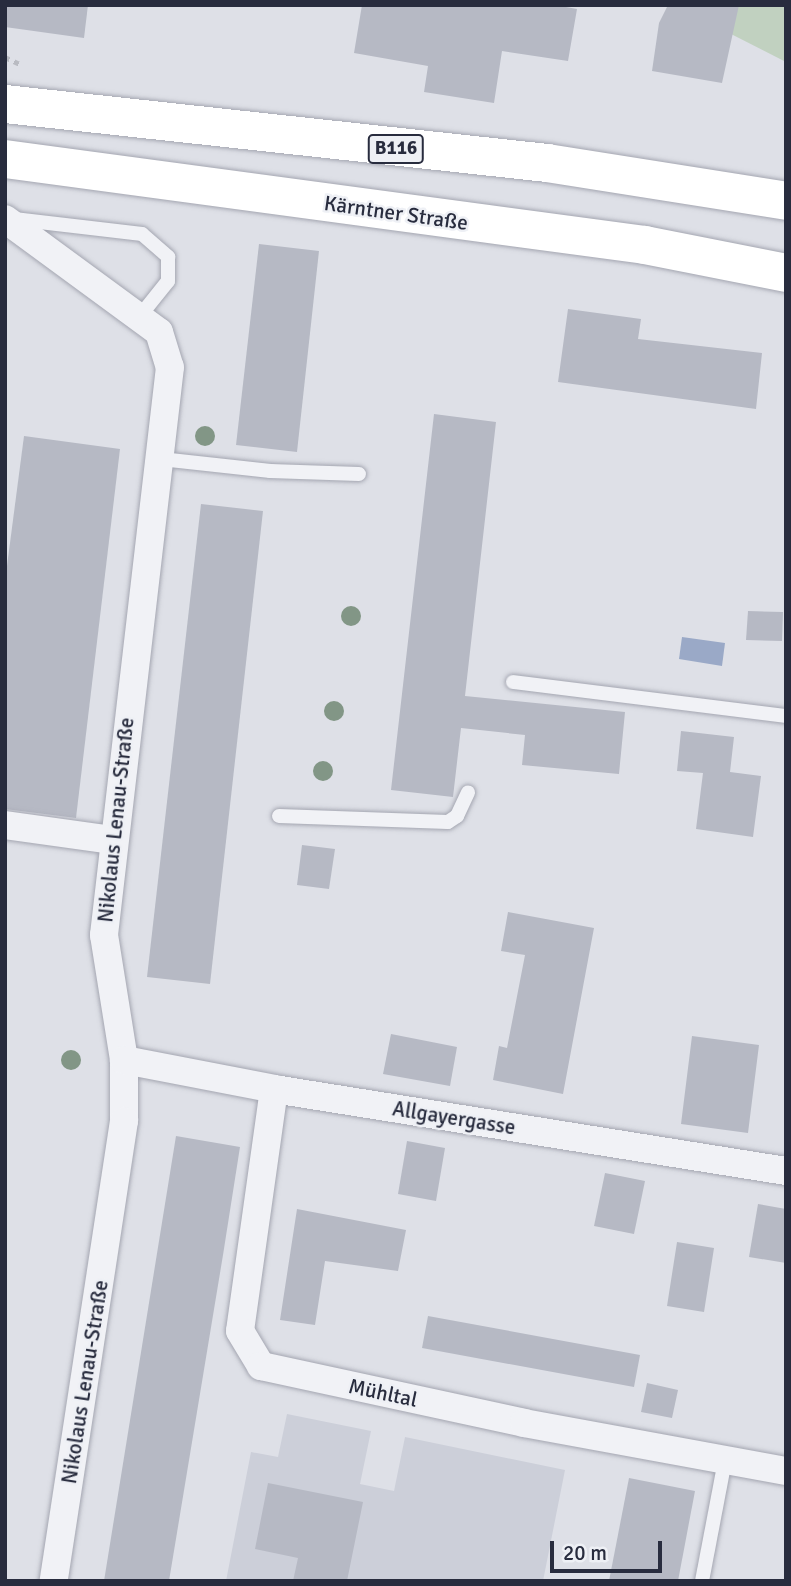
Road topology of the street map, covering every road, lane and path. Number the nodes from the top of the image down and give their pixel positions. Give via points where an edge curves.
1 (5, 104) edge
2 (5, 159) edge
3 (786, 201) edge
4 (5, 218) edge
5 (786, 273) edge
6 (140, 316) junction
7 (161, 459) junction
8 (359, 474) dead end
9 (513, 682) dead end
10 (786, 716) edge
11 (468, 792) dead end
12 (279, 816) dead end
13 (5, 825) edge
14 (112, 840) junction
15 (124, 1060) junction
16 (274, 1089) junction
17 (786, 1171) edge
18 (725, 1460) junction
19 (786, 1471) edge
20 (54, 1581) edge
21 (702, 1581) edge

1 - 3 main road, B116 via 548,163
2 - 5 main road, Kärntner Straße via 645,245
4 - 6 street, Nikolaus Lenau-Straße
4 - 6 lane via 142,234 169,257 168,281
6 - 7 street, Nikolaus Lenau-Straße via 159,332 169,352
7 - 8 lane via 270,471
7 - 14 street, Nikolaus Lenau-Straße
9 - 10 lane
11 - 12 lane via 457,816 448,822
13 - 14 street
14 - 15 street, Nikolaus Lenau-Straße via 104,935
15 - 16 street, Allgayergasse
15 - 20 street, Nikolaus Lenau-Straße via 124,1121
16 - 17 street, Allgayergasse
16 - 18 street, Mühltal via 240,1331 261,1366 524,1423
18 - 19 street, Mühltal
18 - 21 lane

